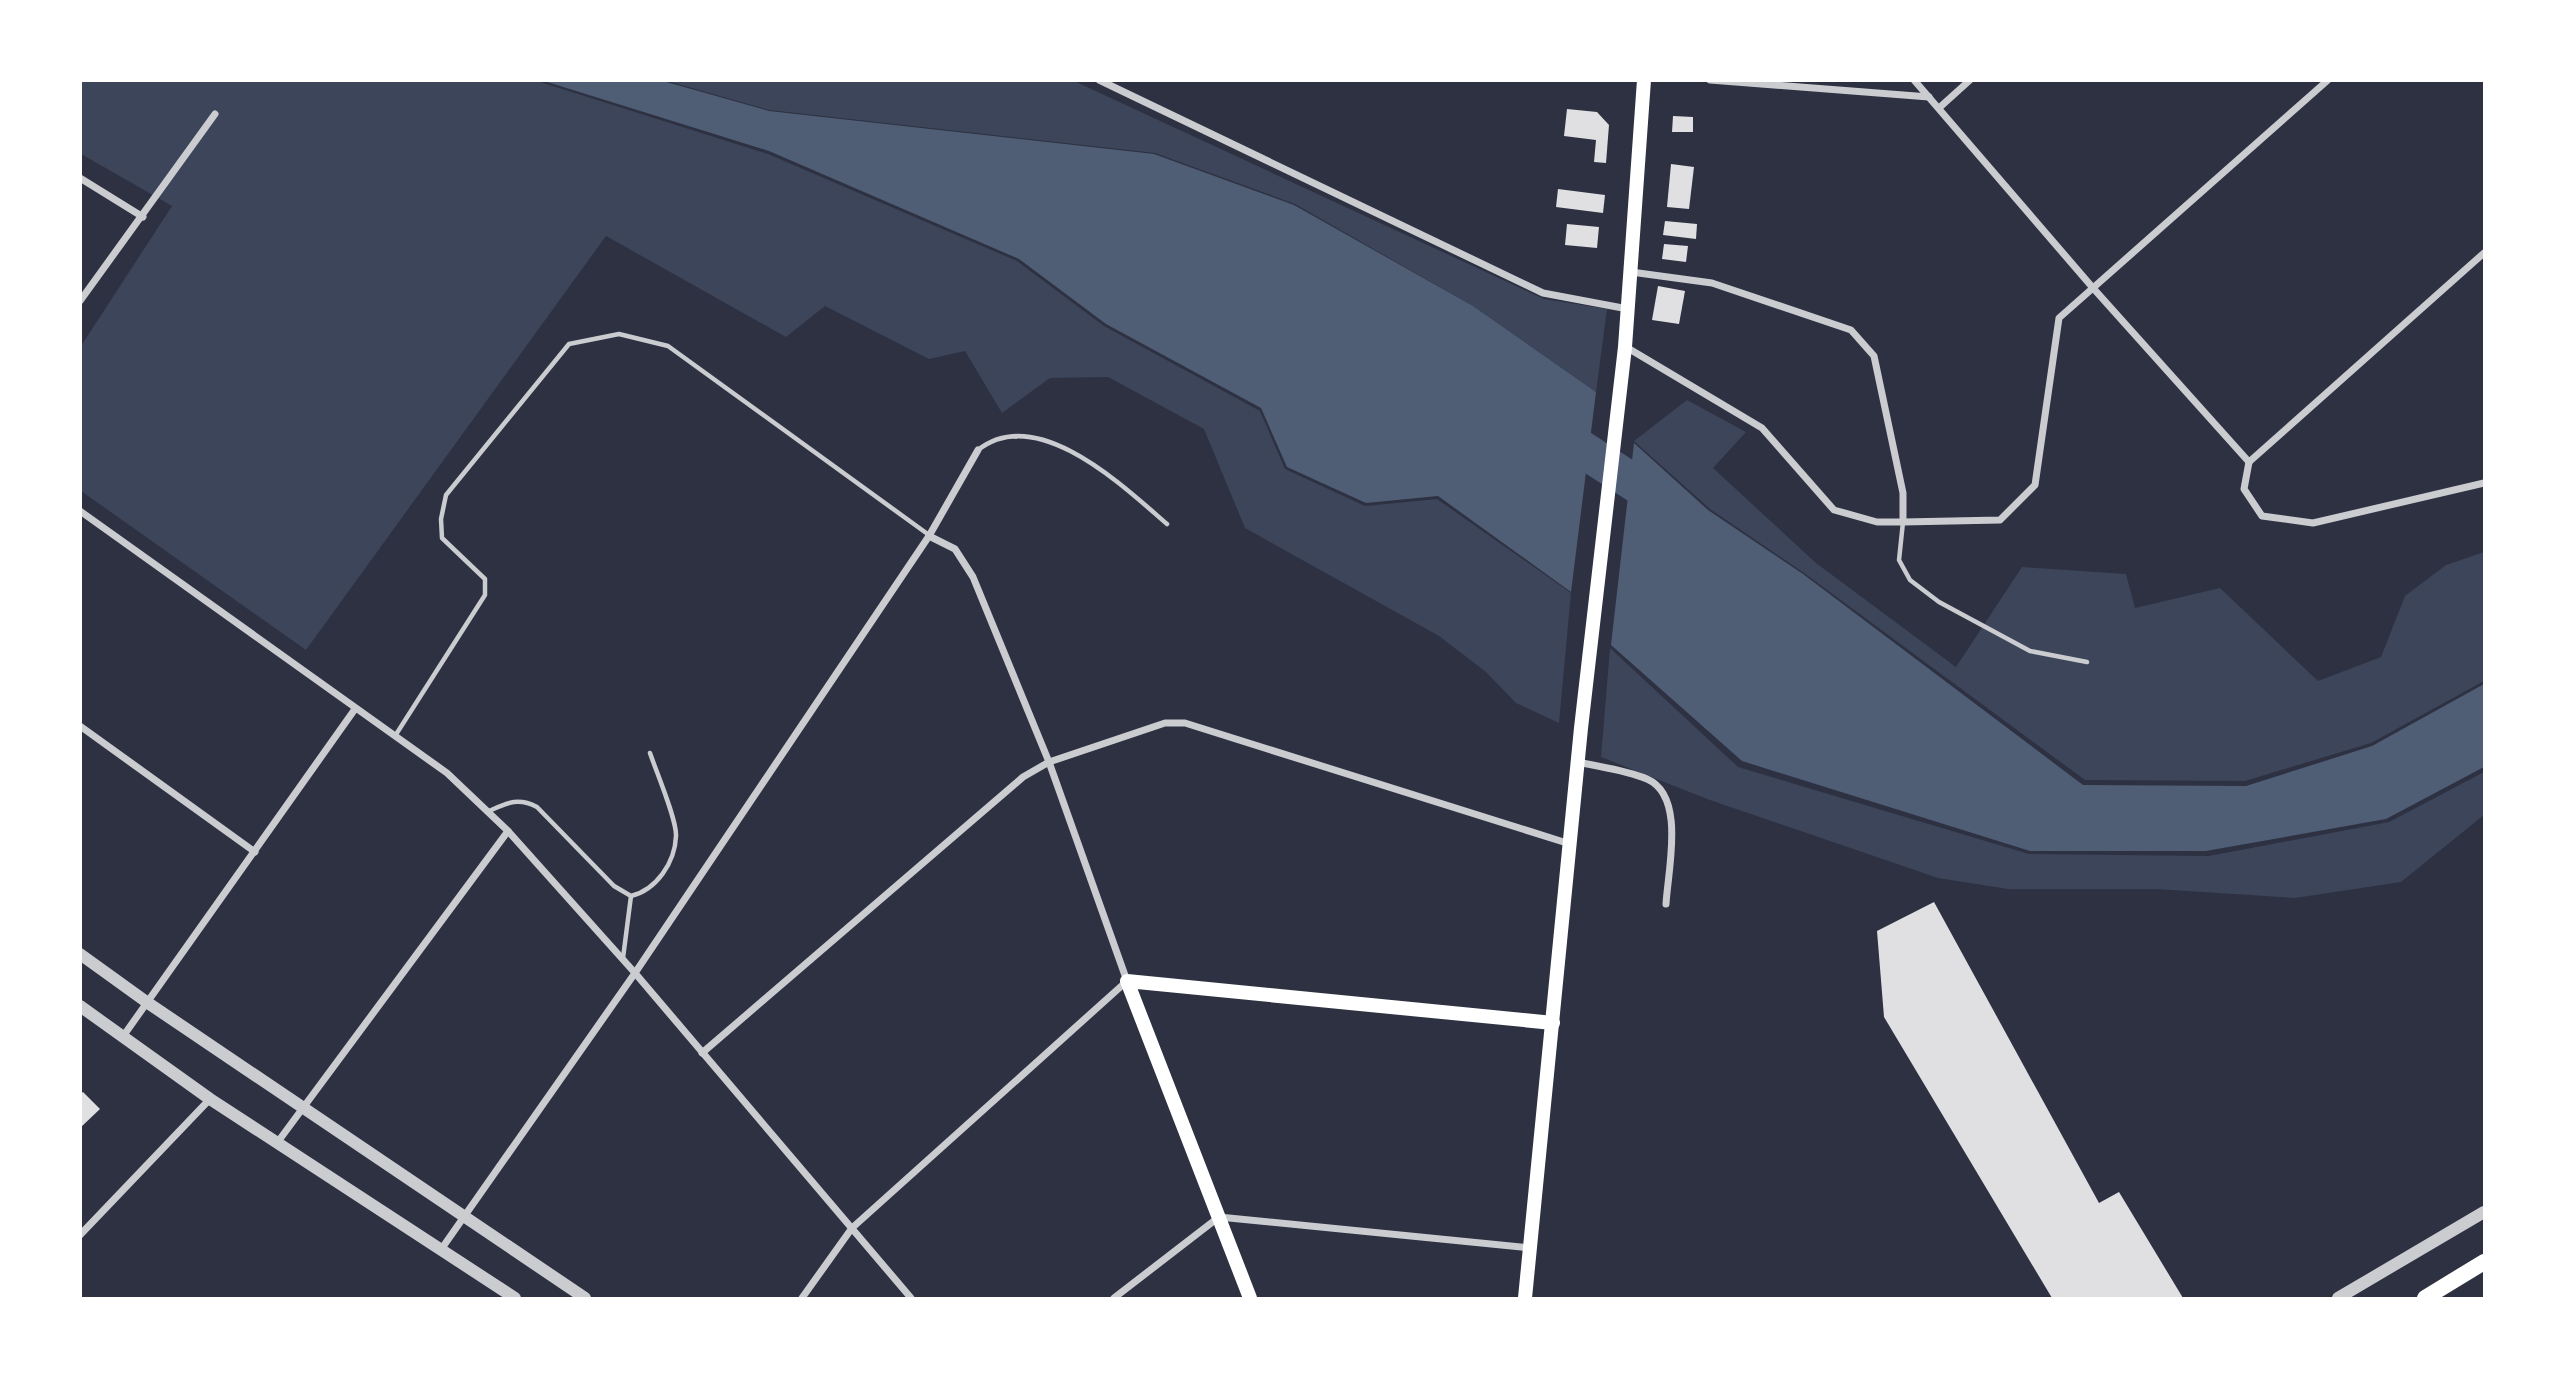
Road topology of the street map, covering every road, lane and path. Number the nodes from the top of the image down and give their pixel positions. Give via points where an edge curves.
1 (1100, 80) edge
2 (1644, 80) edge
3 (1710, 80) edge
4 (1914, 80) edge
5 (1970, 80) edge
6 (2328, 80) edge
7 (1929, 97) junction
8 (1939, 108) junction
9 (215, 114) dead end
10 (80, 178) edge
11 (143, 216) junction
12 (2484, 253) edge
13 (1631, 272) junction
14 (2093, 288) junction
15 (80, 301) edge
16 (1628, 309) junction
17 (1625, 346) junction
18 (978, 450) joint
19 (2249, 462) junction
20 (2484, 483) edge
21 (80, 511) edge
22 (1903, 522) junction
23 (1167, 524) dead end
24 (929, 536) junction
25 (2087, 662) dead end
26 (355, 709) junction
27 (80, 726) edge
28 (395, 736) junction
29 (650, 753) dead end
30 (1049, 762) junction
31 (1577, 762) junction
32 (488, 812) junction
33 (508, 831) junction
34 (1570, 844) junction
35 (255, 852) junction
36 (631, 896) junction
37 (1666, 904) dead end
38 (80, 954) edge
39 (623, 959) junction
40 (635, 973) junction
41 (1127, 981) junction
42 (148, 1003) junction
43 (80, 1006) edge
44 (1553, 1023) junction
45 (124, 1035) junction
46 (702, 1053) junction
47 (210, 1099) junction
48 (303, 1108) junction
49 (277, 1143) junction
50 (2484, 1212) edge
51 (1219, 1217) junction
52 (464, 1218) junction
53 (852, 1228) junction
54 (80, 1235) edge
55 (1531, 1248) junction
56 (440, 1251) junction
57 (2484, 1262) edge
58 (515, 1298) edge
59 (585, 1298) edge
60 (802, 1298) edge
61 (911, 1298) edge
62 (1114, 1298) edge
63 (1250, 1298) edge
64 (1525, 1298) edge
65 (2338, 1298) edge
66 (2425, 1298) edge

1 - 16 street via 1542,293
2 - 13 main road
3 - 7 street
4 - 7 street
5 - 8 street
6 - 14 street
7 - 8 street
8 - 14 street
9 - 11 street
10 - 11 street
11 - 15 street
12 - 19 street
13 - 16 main road
13 - 22 street via 1712,283 1851,330 1874,356 1903,493
14 - 19 street
14 - 22 street via 2059,318 2035,485 2000,520
16 - 17 main road
17 - 22 street via 1762,428 1835,510 1877,522
17 - 31 main road
18 - 23 lane via 993,438 1011,435 1072,452 1122,485
18 - 24 street
19 - 20 street via 2245,489 2262,516 2313,523
21 - 26 street
22 - 25 lane via 1899,560 1910,580 1939,603 2030,651
24 - 28 lane via 668,346 619,334 569,345 446,495 442,538 485,579 485,595
24 - 30 street via 955,549 973,577
24 - 40 street
26 - 28 street
26 - 35 street
27 - 35 street
28 - 32 street via 447,772
29 - 36 lane via 677,835 655,885
30 - 34 street via 1165,723 1185,723
30 - 41 street
30 - 46 street via 1023,777
31 - 34 main road
31 - 37 street via 1659,786 1670,804
32 - 33 street
32 - 36 lane via 512,801 537,807 614,886
33 - 39 street
33 - 48 street
34 - 44 main road
35 - 42 street
36 - 39 lane
38 - 42 street
39 - 40 street
40 - 46 street
40 - 52 street
41 - 44 main road
41 - 51 main road
41 - 53 street
42 - 45 street
42 - 48 street
43 - 45 street
44 - 55 main road
45 - 47 street
46 - 53 street
47 - 49 street
47 - 54 street
48 - 49 street
48 - 52 street
49 - 56 street
50 - 65 street
51 - 55 street
51 - 62 street
51 - 63 main road
52 - 56 street
52 - 59 street
53 - 60 street
53 - 61 street
55 - 64 main road
56 - 58 street
57 - 66 highway

